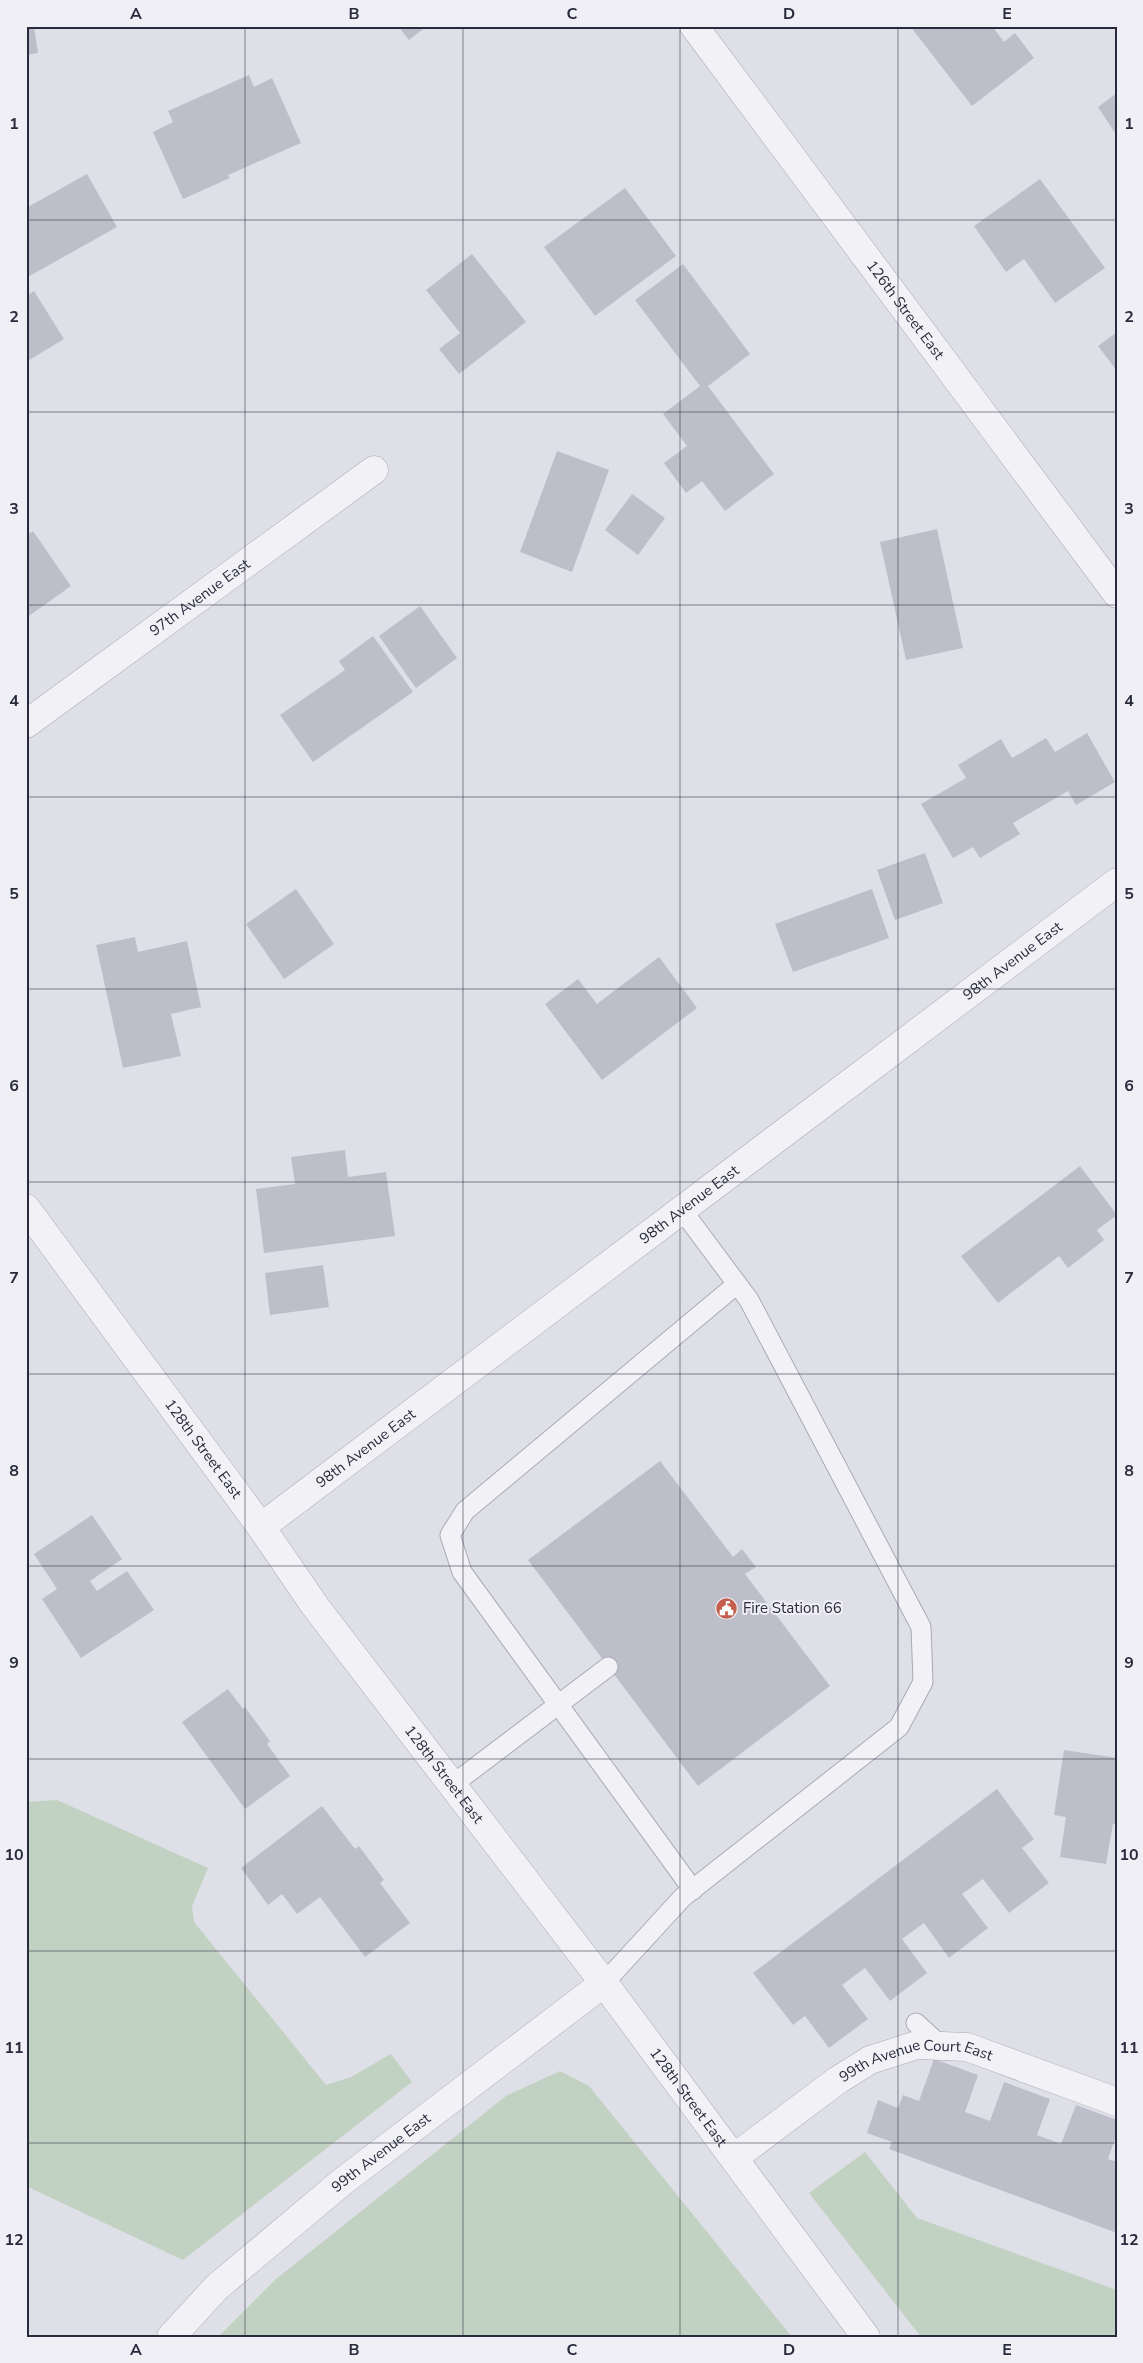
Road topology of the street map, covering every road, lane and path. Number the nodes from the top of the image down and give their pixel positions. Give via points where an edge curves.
1 (694, 26) edge
2 (374, 470) dead end
3 (1117, 594) edge
4 (26, 724) edge
5 (1117, 882) edge
6 (26, 1208) edge
7 (682, 1210) junction
8 (737, 1284) junction
9 (261, 1527) junction
10 (608, 1667) dead end
11 (557, 1705) junction
12 (452, 1785) junction
13 (693, 1890) junction
14 (604, 1983) junction
15 (916, 2023) dead end
16 (940, 2045) junction
17 (1117, 2102) edge
18 (734, 2157) junction
19 (171, 2337) edge
20 (866, 2337) edge

1 - 3 street, 126th Street East
2 - 4 street, 97th Avenue East
5 - 7 street, 98th Avenue East
6 - 9 street, 128th Street East
7 - 8 lane
7 - 9 street, 98th Avenue East
8 - 11 lane via 465,1511 450,1535 462,1572
8 - 13 lane via 749,1300 921,1627 923,1682 899,1727
9 - 12 street, 128th Street East via 315,1606
10 - 11 lane
11 - 12 lane
11 - 13 lane
12 - 14 street, 128th Street East
13 - 14 lane
14 - 18 street, 128th Street East
14 - 19 street, 99th Avenue East via 342,2182 216,2287
15 - 16 lane
16 - 17 street, 99th Avenue Court East via 967,2047
16 - 18 street, 99th Avenue Court East via 917,2046 870,2060
18 - 20 street, 128th Street East

